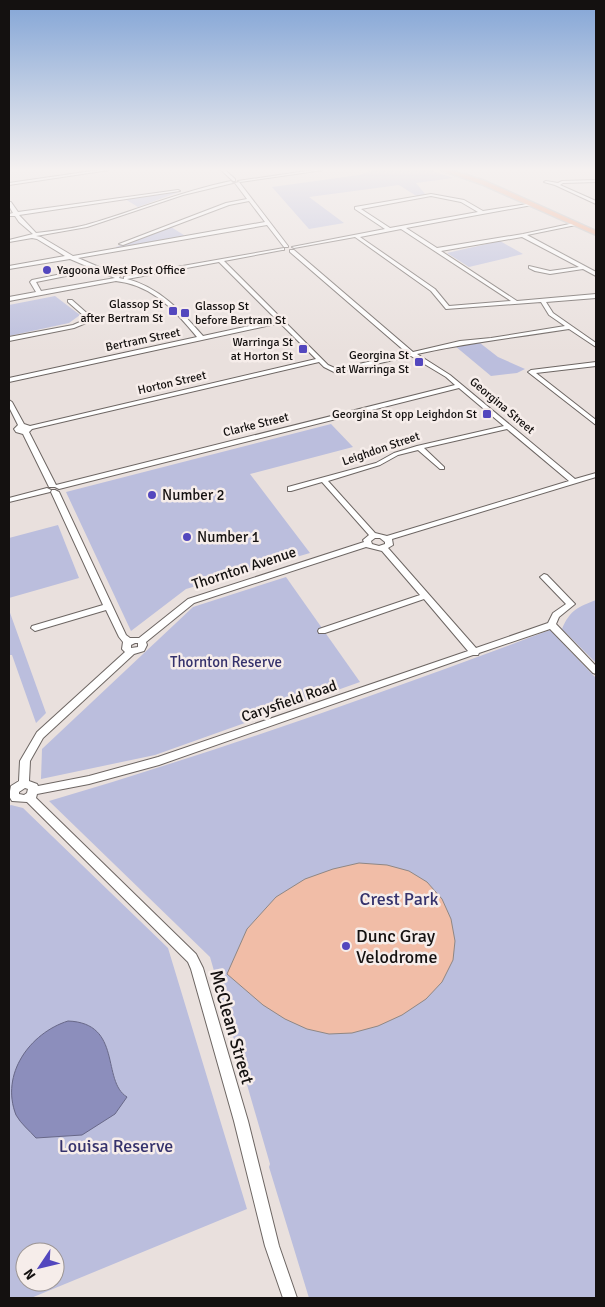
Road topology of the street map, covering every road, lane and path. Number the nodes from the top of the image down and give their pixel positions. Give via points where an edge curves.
1 (32, 231) edge
2 (61, 231) edge
3 (156, 231) edge
4 (224, 231) edge
5 (274, 231) edge
6 (384, 231) edge
7 (406, 231) edge
8 (542, 231) edge
9 (523, 235) junction
10 (37, 236) junction
11 (357, 236) junction
12 (9, 240) edge
13 (284, 247) junction
14 (293, 249) junction
15 (435, 250) junction
16 (111, 251) junction
17 (71, 257) junction
18 (220, 260) junction
19 (531, 267) dead end
20 (584, 267) junction
21 (9, 268) edge
22 (96, 268) junction
23 (596, 274) edge
24 (117, 278) junction
25 (125, 279) junction
26 (40, 294) junction
27 (596, 296) edge
28 (9, 299) edge
29 (70, 301) dead end
30 (543, 301) junction
31 (517, 303) junction
32 (281, 321) junction
33 (570, 327) junction
34 (201, 338) junction
35 (9, 339) edge
36 (596, 346) edge
37 (412, 354) junction
38 (320, 360) junction
39 (596, 364) edge
40 (9, 380) edge
41 (459, 386) junction
42 (9, 402) edge
43 (596, 423) edge
44 (509, 427) junction
45 (23, 429) junction
46 (9, 432) edge
47 (419, 447) junction
48 (442, 468) dead end
49 (596, 475) edge
50 (324, 480) junction
51 (573, 481) junction
52 (53, 489) junction
53 (291, 489) dead end
54 (9, 500) edge
55 (373, 535) junction
56 (388, 538) junction
57 (367, 544) junction
58 (384, 548) junction
59 (544, 577) dead end
60 (426, 596) junction
61 (108, 606) junction
62 (551, 625) junction
63 (35, 628) dead end
64 (322, 631) dead end
65 (129, 642) junction
66 (141, 642) junction
67 (131, 652) junction
68 (475, 652) junction
69 (596, 671) edge
70 (24, 783) junction
71 (31, 794) junction
72 (11, 795) edge
73 (290, 1298) edge

1 - 10 street
2 - 10 street
3 - 16 street via 113,247
4 - 16 street
5 - 13 street
6 - 11 street
7 - 15 street
8 - 9 street
9 - 15 street
9 - 20 street
10 - 12 street
10 - 17 street
11 - 14 street
11 - 31 street via 433,290 447,310
13 - 14 street
13 - 18 street
14 - 37 street
15 - 31 street
16 - 17 street
17 - 21 street
17 - 22 street
18 - 25 street
18 - 32 street
19 - 20 street via 539,272 558,272
20 - 23 street
22 - 24 street
22 - 26 street via 34,280
24 - 25 street
24 - 26 street
25 - 34 street via 164,298
26 - 28 street
27 - 30 street
29 - 35 street via 85,313 84,322
30 - 31 street
30 - 33 street via 551,314
32 - 34 street, Bertram Street
32 - 38 street
33 - 36 street
33 - 37 street via 460,343
34 - 40 street, Bertram Street
37 - 38 street via 336,373
37 - 41 street, Georgina Street
38 - 45 street, Horton Street
39 - 43 street via 531,372
41 - 44 street, Georgina Street
41 - 52 street, Clarke Street
42 - 45 street
44 - 47 street, Leighdon Street
44 - 51 street, Georgina Street
45 - 46 street, Horton Street
45 - 52 street
47 - 48 street
47 - 50 street, Leighdon Street via 378,464
49 - 51 street
50 - 53 street, Leighdon Street
50 - 55 street
51 - 56 street
52 - 54 street, Clarke Street
52 - 61 street
55 - 56 street
55 - 57 street via 366,540
56 - 58 street via 390,543
57 - 58 street via 376,549
57 - 66 street, Thornton Avenue via 191,601
58 - 60 street
59 - 62 street via 570,604 556,615
60 - 64 street
60 - 68 street
61 - 63 street
61 - 65 street via 123,637
62 - 68 street, Carysfield Road
62 - 69 street
65 - 66 street
65 - 67 street via 126,647
66 - 67 street, Thornton Avenue via 141,649
67 - 70 street, Thornton Avenue via 40,735 25,761
68 - 71 street, Carysfield Road via 158,762
70 - 71 street via 32,785
70 - 72 street
71 - 72 street via 19,800
71 - 73 street, McClean Street via 192,958 198,968 272,1246

